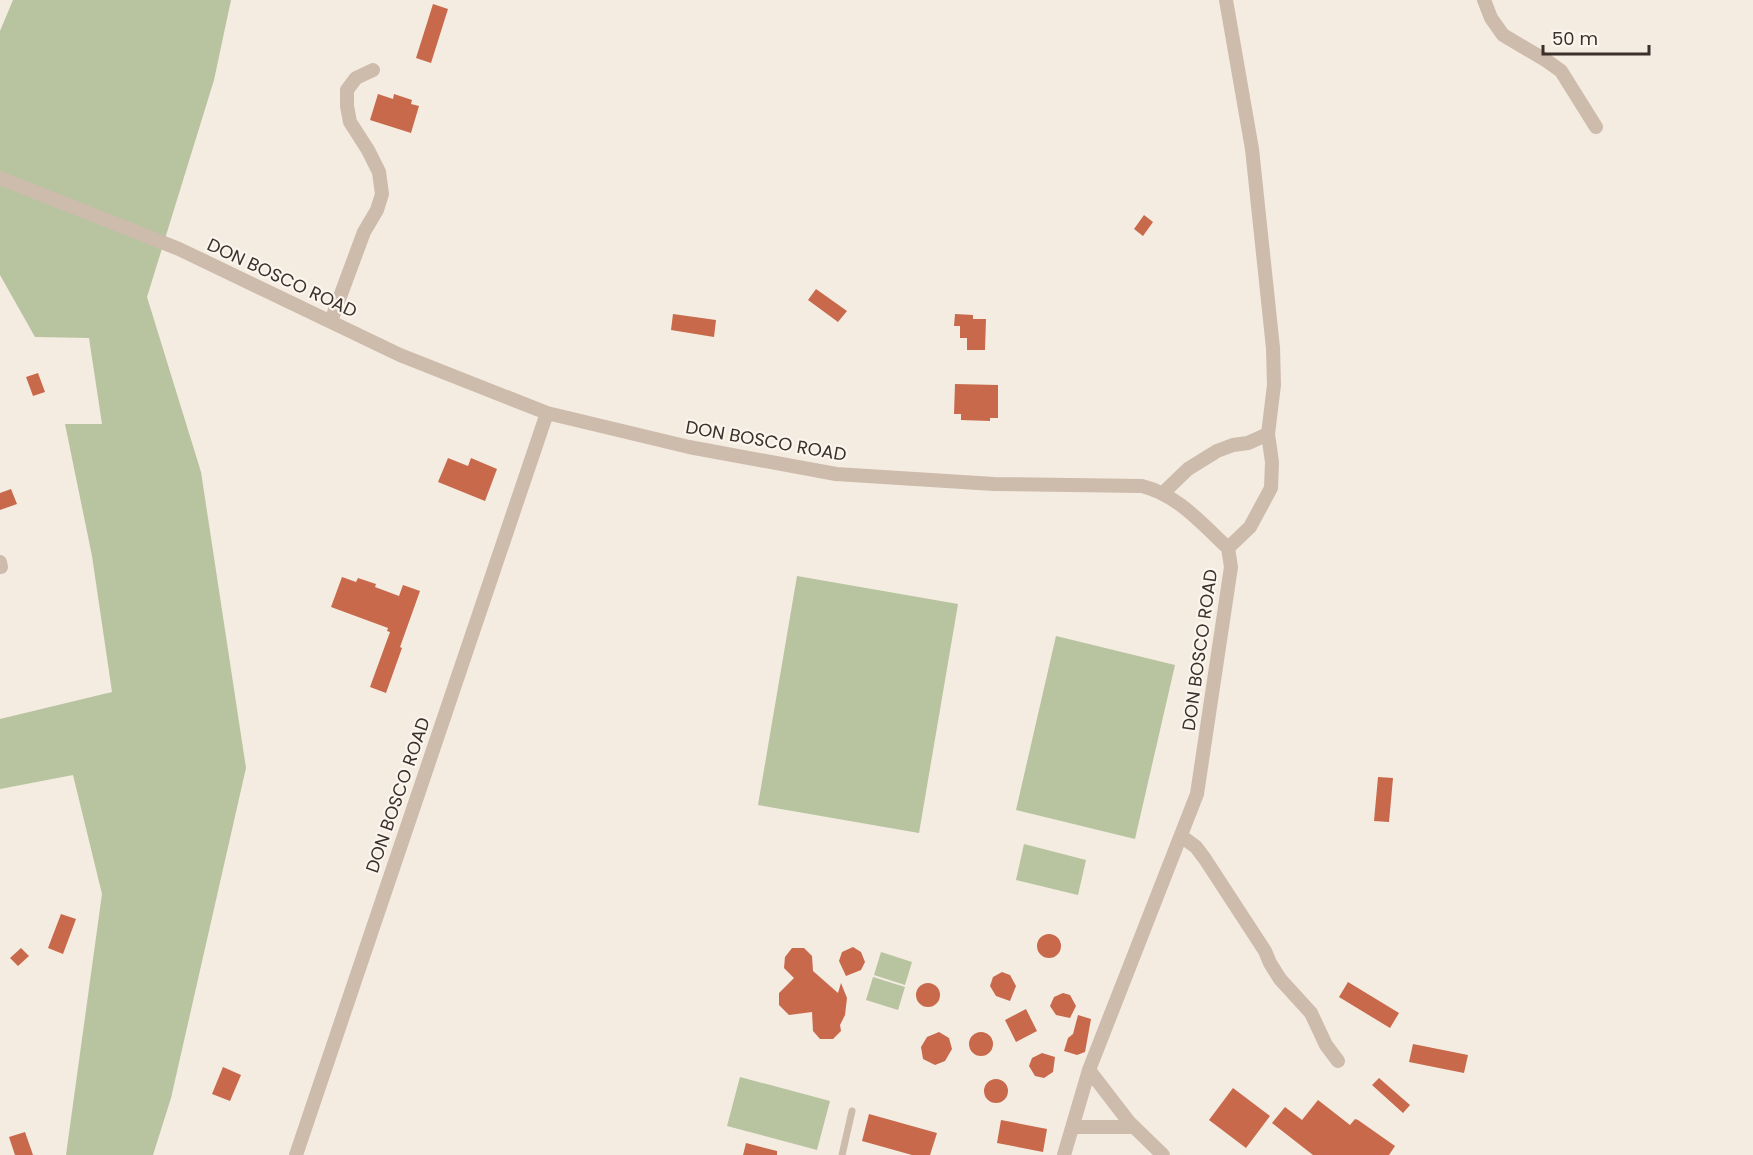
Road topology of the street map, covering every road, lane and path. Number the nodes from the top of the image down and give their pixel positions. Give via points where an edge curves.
1 (1226, 0) edge
2 (1484, 0) edge
3 (374, 70) dead end
4 (1596, 127) dead end
5 (0, 178) edge
6 (331, 321) junction
7 (547, 413) junction
8 (1268, 434) junction
9 (1163, 493) junction
10 (1228, 548) junction
11 (1181, 836) junction
12 (1338, 1061) dead end
13 (1089, 1070) junction
14 (852, 1111) dead end
15 (1074, 1127) junction
16 (1134, 1127) junction
17 (296, 1155) edge
18 (842, 1155) edge
19 (1064, 1155) edge
20 (1163, 1155) edge

1 - 8 street via 1247,116 1273,348 1274,385
2 - 4 street via 1503,35 1561,71
3 - 6 street via 356,78 347,90 347,106 350,122 379,172 382,194
5 - 6 street, DON BOSCO ROAD via 179,249
6 - 7 street, DON BOSCO ROAD via 400,355
7 - 9 street, DON BOSCO ROAD via 689,447 836,474 994,484 1142,486
7 - 17 street, DON BOSCO ROAD
8 - 9 street via 1217,451
8 - 10 street via 1271,488 1250,527
9 - 10 street, DON BOSCO ROAD
10 - 11 street, DON BOSCO ROAD via 1231,567 1197,794
11 - 12 street via 1205,859 1280,979 1311,1013
11 - 13 street, DON BOSCO ROAD
13 - 15 street, DON BOSCO ROAD
13 - 16 street
14 - 18 lane
15 - 16 street
15 - 19 street, DON BOSCO ROAD
16 - 20 street

